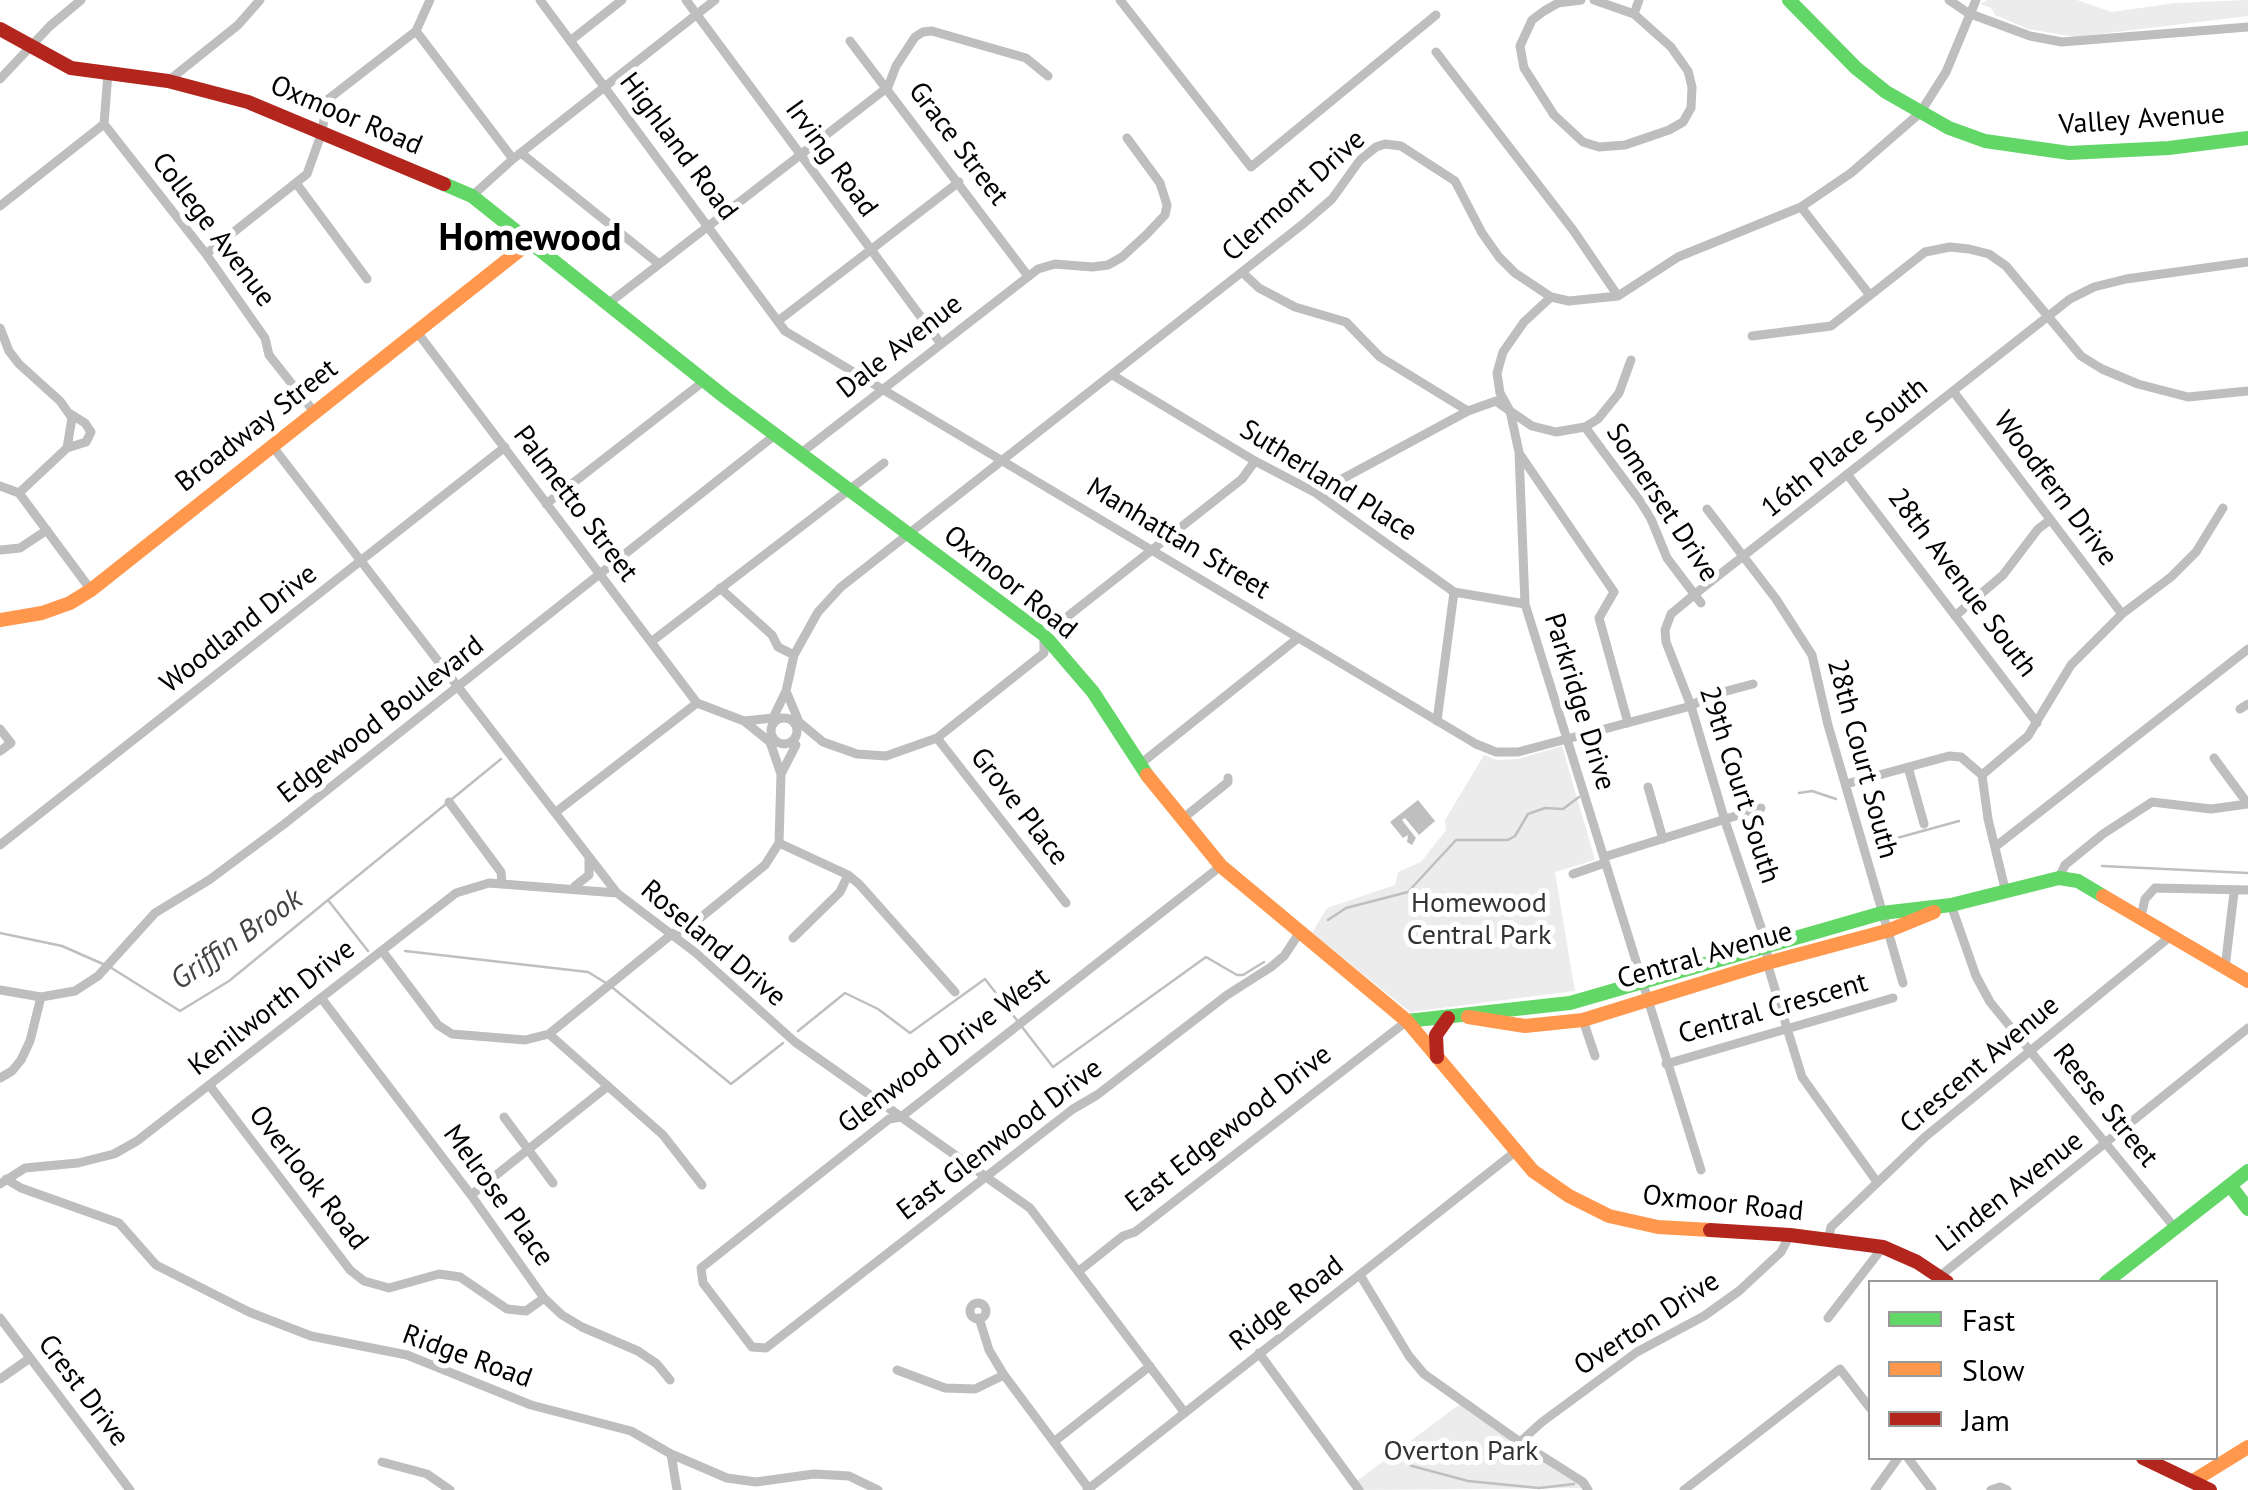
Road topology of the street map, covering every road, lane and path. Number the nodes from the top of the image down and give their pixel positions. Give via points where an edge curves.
1 (81, 0) edge
2 (260, 0) edge
3 (430, 0) edge
4 (540, 0) edge
5 (622, 0) edge
6 (686, 0) edge
7 (715, 0) edge
8 (1120, 0) edge
9 (1581, 0) edge
10 (1594, 0) edge
11 (1639, 0) edge
12 (1789, 0) edge
13 (1949, 0) edge
14 (1976, 0) edge
15 (1968, 13) junction
16 (698, 14) junction
17 (1634, 14) junction
18 (1436, 16) dead end
19 (2248, 26) edge
20 (0, 29) edge
21 (416, 30) junction
22 (570, 40) junction
23 (850, 41) dead end
24 (30, 46) junction
25 (1436, 52) dead end
26 (108, 72) junction
27 (1048, 76) dead end
28 (0, 78) edge
29 (168, 81) junction
30 (605, 87) junction
31 (888, 87) junction
32 (1920, 113) junction
33 (104, 124) junction
34 (322, 132) junction
35 (1127, 138) dead end
36 (2248, 138) edge
37 (799, 155) junction
38 (517, 156) junction
39 (959, 182) junction
40 (296, 184) junction
41 (472, 196) junction
42 (0, 206) edge
43 (1801, 207) junction
44 (708, 224) junction
45 (530, 242) junction
46 (870, 250) junction
47 (206, 254) junction
48 (2248, 262) edge
49 (659, 264) junction
50 (1243, 273) junction
51 (1028, 276) junction
52 (367, 279) dead end
53 (1869, 294) junction
54 (1618, 296) junction
55 (1551, 297) junction
56 (609, 303) junction
57 (2048, 317) junction
58 (778, 321) junction
59 (0, 328) edge
60 (417, 332) junction
61 (1752, 336) dead end
62 (941, 344) junction
63 (1632, 360) dead end
64 (1114, 376) junction
65 (704, 380) junction
66 (883, 390) junction
67 (1953, 390) junction
68 (2248, 391) edge
69 (1468, 410) junction
70 (67, 411) junction
71 (1510, 411) junction
72 (315, 412) junction
73 (1585, 427) junction
74 (775, 435) junction
75 (273, 446) junction
76 (505, 447) junction
77 (67, 448) junction
78 (1519, 452) junction
79 (800, 453) junction
80 (1002, 460) junction
81 (1255, 461) junction
82 (884, 463) dead end
83 (1848, 474) junction
84 (0, 486) edge
85 (850, 489) junction
86 (19, 493) junction
87 (1316, 493) junction
88 (546, 504) junction
89 (2223, 508) dead end
90 (1707, 509) dead end
91 (2050, 520) junction
92 (47, 530) junction
93 (909, 535) junction
94 (1152, 549) junction
95 (0, 550) edge
96 (1745, 557) junction
97 (360, 561) junction
98 (599, 576) junction
99 (720, 588) junction
100 (90, 590) junction
101 (1454, 592) junction
102 (1698, 598) junction
103 (1526, 604) junction
104 (1671, 614) joint
105 (2122, 614) junction
106 (1955, 616) junction
107 (0, 620) edge
108 (1044, 635) junction
109 (1298, 638) junction
110 (652, 642) junction
111 (2248, 649) edge
112 (794, 655) junction
113 (1753, 684) dead end
114 (459, 688) junction
115 (786, 692) junction
116 (698, 703) junction
117 (1692, 706) junction
118 (774, 719) junction
119 (744, 721) junction
120 (1437, 721) junction
121 (1628, 723) junction
122 (2036, 723) junction
123 (798, 724) junction
124 (0, 728) edge
125 (937, 738) junction
126 (1567, 738) junction
127 (772, 741) junction
128 (823, 742) junction
129 (795, 743) junction
130 (0, 751) edge
131 (2214, 758) dead end
132 (1139, 765) junction
133 (1908, 767) junction
134 (780, 774) junction
135 (1982, 775) junction
136 (1228, 778) dead end
137 (1846, 784) junction
138 (1648, 788) dead end
139 (448, 802) dead end
140 (2248, 804) edge
141 (1761, 808) dead end
142 (556, 812) junction
143 (1181, 820) junction
144 (1725, 821) junction
145 (1924, 824) dead end
146 (1663, 839) junction
147 (779, 843) junction
148 (0, 846) edge
149 (1995, 847) junction
150 (588, 854) junction
151 (1604, 860) junction
152 (1221, 866) junction
153 (1573, 874) dead end
154 (848, 875) junction
155 (2059, 878) junction
156 (502, 883) junction
157 (573, 888) junction
158 (2248, 890) edge
159 (2234, 892) junction
160 (618, 893) junction
161 (2006, 893) junction
162 (1066, 902) dead end
163 (1951, 905) junction
164 (1882, 913) junction
165 (2142, 918) junction
166 (1888, 931) junction
167 (1300, 932) junction
168 (672, 934) junction
169 (2172, 935) junction
170 (793, 938) dead end
171 (1767, 945) junction
172 (383, 952) junction
173 (1768, 963) junction
174 (2225, 968) junction
175 (2248, 981) edge
176 (1641, 983) junction
177 (1903, 983) dead end
178 (0, 990) edge
179 (955, 992) dead end
180 (41, 997) junction
181 (1893, 998) dead end
182 (322, 999) junction
183 (1646, 999) junction
184 (1468, 1016) junction
185 (1448, 1018) junction
186 (1583, 1020) junction
187 (1408, 1022) junction
188 (1786, 1028) junction
189 (2248, 1028) edge
190 (549, 1034) junction
191 (2032, 1051) junction
192 (1595, 1056) dead end
193 (1437, 1058) junction
194 (1666, 1064) junction
195 (0, 1078) edge
196 (210, 1086) junction
197 (608, 1086) junction
198 (504, 1117) dead end
199 (901, 1117) junction
200 (2106, 1144) junction
201 (529, 1149) junction
202 (1515, 1152) junction
203 (1701, 1170) dead end
204 (2248, 1170) edge
205 (985, 1176) junction
206 (3, 1182) edge
207 (552, 1182) dead end
208 (1877, 1182) junction
209 (702, 1185) dead end
210 (2230, 1185) junction
211 (471, 1196) junction
212 (2248, 1209) edge
213 (2175, 1228) junction
214 (1790, 1235) junction
215 (1828, 1240) junction
216 (1883, 1248) junction
217 (1078, 1272) junction
218 (1360, 1275) junction
219 (702, 1276) joint
220 (1943, 1279) edge
221 (2109, 1280) edge
222 (544, 1298) junction
223 (0, 1318) edge
224 (978, 1318) dead end
225 (1828, 1318) dead end
226 (1259, 1354) junction
227 (30, 1358) junction
228 (1150, 1366) junction
229 (897, 1370) dead end
230 (1004, 1375) junction
231 (0, 1380) edge
232 (670, 1380) dead end
233 (1868, 1405) edge
234 (1185, 1413) junction
235 (1054, 1440) junction
236 (1520, 1442) junction
237 (2248, 1447) edge
238 (671, 1454) junction
239 (1896, 1460) edge
240 (1910, 1460) edge
241 (2147, 1460) edge
242 (382, 1462) dead end
243 (703, 1468) junction
244 (677, 1486) edge
245 (2188, 1486) edge
246 (1088, 1489) edge
247 (130, 1490) edge
248 (450, 1490) edge
249 (878, 1490) edge
250 (1359, 1490) edge
251 (1588, 1490) edge
252 (1684, 1490) edge
253 (1874, 1490) edge
254 (1932, 1490) edge
255 (1991, 1490) edge
256 (2007, 1490) edge
257 (2210, 1490) edge

1 - 24 street
2 - 29 street
3 - 21 street
4 - 22 street, Highland Road
5 - 22 street
6 - 16 street, Irving Road
7 - 16 street
8 - 18 street via 1251,167
9 - 17 street via 1558,3 1532,20 1520,46 1524,68 1554,115 1583,142 1599,147 1625,146 1669,130 1692,108 1688,71
10 - 17 street
11 - 17 street
12 - 32 main road, Valley Avenue via 1856,68
13 - 15 street
14 - 15 street
15 - 19 street via 2062,42
15 - 32 street via 1946,72
16 - 30 street
16 - 37 street, Irving Road
20 - 24 main road, Oxmoor Road
21 - 34 street via 327,100
21 - 38 street
22 - 30 street, Highland Road
23 - 31 street, Grace Street
24 - 26 main road, Oxmoor Road via 71,68
24 - 28 street
25 - 54 street
26 - 29 main road, Oxmoor Road
26 - 33 street
27 - 31 street via 1026,58 932,31 914,39
29 - 34 main road, Oxmoor Road via 222,93
30 - 38 street
30 - 44 street, Highland Road
31 - 37 street
31 - 39 street, Grace Street
32 - 36 main road, Valley Avenue via 2026,150 2169,148
32 - 43 street via 1851,174
33 - 42 street
33 - 47 street, College Avenue
34 - 40 street via 307,174
34 - 41 main road, Oxmoor Road
35 - 51 street via 1160,183 1165,214 1108,265 1055,264
37 - 44 street
37 - 46 street, Irving Road
38 - 41 street
38 - 49 street
39 - 46 street
39 - 51 street, Grace Street
40 - 47 street
40 - 52 street
41 - 45 main road, Oxmoor Road
43 - 53 street
43 - 54 street via 1678,257
44 - 49 street
44 - 58 street, Highland Road
45 - 56 main road, Oxmoor Road
45 - 60 main road, Broadway Street
46 - 58 street
46 - 62 street, Irving Road
47 - 72 street, College Avenue via 265,338 269,356
48 - 57 street, 16th Place South via 2094,287
49 - 56 street
50 - 55 street, Clermont Drive via 1332,200 1367,152 1384,144 1401,146 1455,181 1499,257
50 - 64 street, Clermont Drive
50 - 69 street via 1295,307 1346,322 1380,357
51 - 62 street, Dale Avenue
53 - 57 street via 1925,252 1969,249 2006,266
53 - 61 street via 1831,326
54 - 55 street
55 - 71 street, Parkridge Drive via 1503,352 1497,372
56 - 65 main road, Oxmoor Road
57 - 67 street, 16th Place South
57 - 68 street via 2081,356 2138,384 2188,396
58 - 66 street, Manhattan Street
59 - 70 street via 19,364
60 - 72 main road, Broadway Street
60 - 76 street, Palmetto Street
62 - 66 street, Dale Avenue
63 - 73 street via 1618,393
64 - 80 street, Clermont Drive
64 - 81 street, Sutherland Place
65 - 74 main road, Oxmoor Road
65 - 88 street
66 - 79 street, Dale Avenue
66 - 80 street, Manhattan Street
67 - 83 street, 16th Place South
67 - 91 street, Woodfern Drive
69 - 71 street via 1496,400
69 - 87 street
70 - 77 street
70 - 77 street via 91,432 86,442
71 - 73 street via 1556,432
71 - 78 street, Parkridge Drive
72 - 75 main road, Broadway Street
73 - 102 street, Somerset Drive via 1652,519 1667,558
74 - 79 main road, Oxmoor Road
74 - 98 street, Edgewood Boulevard
75 - 97 street, Roseland Drive
75 - 100 main road, Broadway Street
76 - 88 street, Palmetto Street
76 - 97 street, Woodland Drive
77 - 86 street
78 - 103 street, Parkridge Drive
78 - 121 street via 1614,592 1599,618
79 - 85 main road, Oxmoor Road
80 - 93 street, Clermont Drive
80 - 94 street, Manhattan Street
81 - 87 street, Sutherland Place
81 - 94 street via 1242,479
82 - 85 street
83 - 96 street, 16th Place South
83 - 106 street, 28th Avenue South
84 - 86 street
85 - 93 main road, Oxmoor Road
85 - 99 street
86 - 92 street
87 - 101 street, Sutherland Place
88 - 98 street, Palmetto Street
89 - 105 street via 2196,552
90 - 96 street, 28th Court South
91 - 105 street, Woodfern Drive
91 - 106 street via 2004,575
92 - 95 street via 20,548
92 - 100 street
93 - 108 main road, Oxmoor Road
93 - 112 street via 818,612
94 - 108 street
94 - 109 street, Manhattan Street
96 - 102 street, 16th Place South
96 - 137 street, 28th Court South via 1812,655
97 - 114 street, Roseland Drive
97 - 148 street, Woodland Drive
98 - 110 street, Palmetto Street
98 - 114 street, Edgewood Boulevard
99 - 110 street
99 - 112 street
100 - 107 main road, Broadway Street via 42,613
101 - 103 street, Sutherland Place
101 - 120 street
102 - 104 street, 16th Place South
103 - 126 street, Parkridge Drive
104 - 117 street, 29th Court South via 1666,642
105 - 122 street via 2071,665
106 - 122 street, 28th Avenue South
108 - 125 street via 1044,652
108 - 132 main road, Oxmoor Road via 1092,692
109 - 120 street, Manhattan Street
109 - 132 street
110 - 116 street, Palmetto Street
111 - 149 street
112 - 115 street
113 - 117 street
114 - 142 street, Roseland Drive
114 - 180 street, Edgewood Boulevard via 210,880 155,914 103,971 75,990
115 - 118 street
115 - 123 street
116 - 119 street
116 - 142 street
117 - 121 street, Manhattan Street
117 - 144 street, 29th Court South
118 - 119 street
118 - 123 street
118 - 127 street
119 - 127 street
120 - 126 street, Manhattan Street via 1496,752
121 - 126 street, Manhattan Street
122 - 135 street
123 - 128 street
123 - 129 street
124 - 130 street via 11,743
125 - 128 street via 886,756
125 - 162 street, Grove Place
126 - 151 street, Parkridge Drive
127 - 129 street
127 - 134 street
128 - 129 street
129 - 134 street
131 - 140 street
132 - 143 main road, Oxmoor Road
133 - 135 street via 1961,757
133 - 137 street
133 - 145 street
134 - 147 street
135 - 149 street
136 - 143 street
137 - 164 street, 28th Court South
138 - 146 street
139 - 156 street via 501,872
140 - 155 street via 2211,809 2152,802 2103,834
141 - 144 street
142 - 150 street, Roseland Drive
143 - 152 main road, Oxmoor Road
144 - 146 street
144 - 171 street, 29th Court South
146 - 151 street
147 - 154 street
147 - 168 street via 765,865
149 - 161 street
150 - 157 street via 589,875
150 - 160 street, Roseland Drive
151 - 153 street
151 - 176 street, Parkridge Drive
152 - 167 main road, Oxmoor Road
152 - 199 street, Glenwood Drive West
154 - 170 street via 840,892
154 - 179 street
155 - 161 main road, Central Avenue
155 - 165 main road, Central Avenue via 2078,881
156 - 157 street, Kenilworth Drive
156 - 172 street, Kenilworth Drive via 456,893
157 - 160 street, Kenilworth Drive
158 - 159 street
159 - 165 street via 2155,888
159 - 174 street
160 - 168 street, Roseland Drive
161 - 163 main road, Central Avenue
163 - 164 main road, Central Avenue
163 - 166 main road, Central Avenue
163 - 191 street, Reese Street via 1985,992
164 - 166 street, 28th Court South
164 - 171 main road, Central Avenue
165 - 169 main road
166 - 173 main road, Central Avenue
166 - 177 street, 28th Court South
167 - 187 main road, Oxmoor Road
167 - 205 street, East Glenwood Drive via 1271,967
168 - 190 street
168 - 199 street, Roseland Drive via 796,1042
169 - 174 main road
169 - 191 street, Crescent Avenue
171 - 173 street, 29th Court South
171 - 176 main road, Central Avenue
172 - 182 street, Kenilworth Drive
172 - 190 street via 452,1034 524,1040
173 - 183 main road, Central Avenue
173 - 188 street, 29th Court South
174 - 175 main road
176 - 183 street, Parkridge Drive
176 - 184 main road, Central Avenue via 1570,1003
178 - 180 street, Edgewood Boulevard
180 - 195 street via 21,1060
181 - 188 street, Central Crescent
182 - 196 street, Kenilworth Drive
182 - 211 street, Melrose Place
183 - 186 main road, Central Avenue
183 - 194 street, Parkridge Drive
184 - 185 main road, Central Avenue
184 - 186 main road, Central Avenue via 1526,1026
185 - 187 main road, Central Avenue
185 - 193 main road via 1437,1034
186 - 192 street
187 - 193 main road, Oxmoor Road
187 - 217 street, East Edgewood Drive
188 - 194 street, Central Crescent
188 - 208 street, 29th Court South via 1802,1077
189 - 200 street, Linden Avenue
190 - 197 street
191 - 200 street, Reese Street
191 - 208 street, Crescent Avenue
193 - 202 main road, Oxmoor Road
194 - 203 street, Parkridge Drive
196 - 206 street, Kenilworth Drive via 114,1154 25,1168
196 - 222 street, Overlook Road via 364,1281 389,1288 439,1274 526,1311
197 - 201 street
197 - 209 street via 663,1135
198 - 201 street
199 - 205 street, Roseland Drive
199 - 219 street, Glenwood Drive West via 889,1119 743,1234 701,1268
200 - 213 street, Reese Street
200 - 220 street, Linden Avenue
201 - 207 street
201 - 211 street
202 - 214 main road, Oxmoor Road via 1569,1196 1609,1216 1658,1228
202 - 218 street, Ridge Road
204 - 210 main road
205 - 217 street, Roseland Drive via 1030,1208
205 - 219 street, East Glenwood Drive via 766,1348 752,1347
206 - 238 street, Ridge Road via 119,1223 156,1264 250,1312 311,1336 407,1354 520,1401 631,1431
208 - 215 street, Crescent Avenue via 1831,1226
210 - 212 main road
210 - 213 main road
211 - 222 street, Melrose Place
213 - 221 main road
214 - 215 main road, Oxmoor Road
214 - 236 street, Overton Drive via 1740,1292 1636,1352
215 - 216 main road, Oxmoor Road
216 - 220 main road, Oxmoor Road
216 - 225 street
217 - 228 street, Roseland Drive
218 - 226 street, Ridge Road
218 - 236 street via 1424,1374
222 - 232 street, Melrose Place via 582,1327 658,1364
223 - 227 street, Crest Drive
224 - 230 street
226 - 234 street, Ridge Road
226 - 250 street
227 - 231 street
227 - 247 street, Crest Drive
228 - 234 street, Roseland Drive
228 - 235 street
229 - 230 street via 945,1388 975,1389
230 - 235 street
233 - 252 street via 1840,1369
234 - 246 street, Ridge Road
235 - 246 street
236 - 251 street
237 - 245 main road
238 - 243 street, Ridge Road
238 - 244 street
239 - 253 street
240 - 254 street
241 - 245 main road
242 - 248 street via 427,1474
243 - 244 street via 689,1471
243 - 249 street, Ridge Road via 756,1482 850,1476
245 - 257 main road
255 - 256 street

